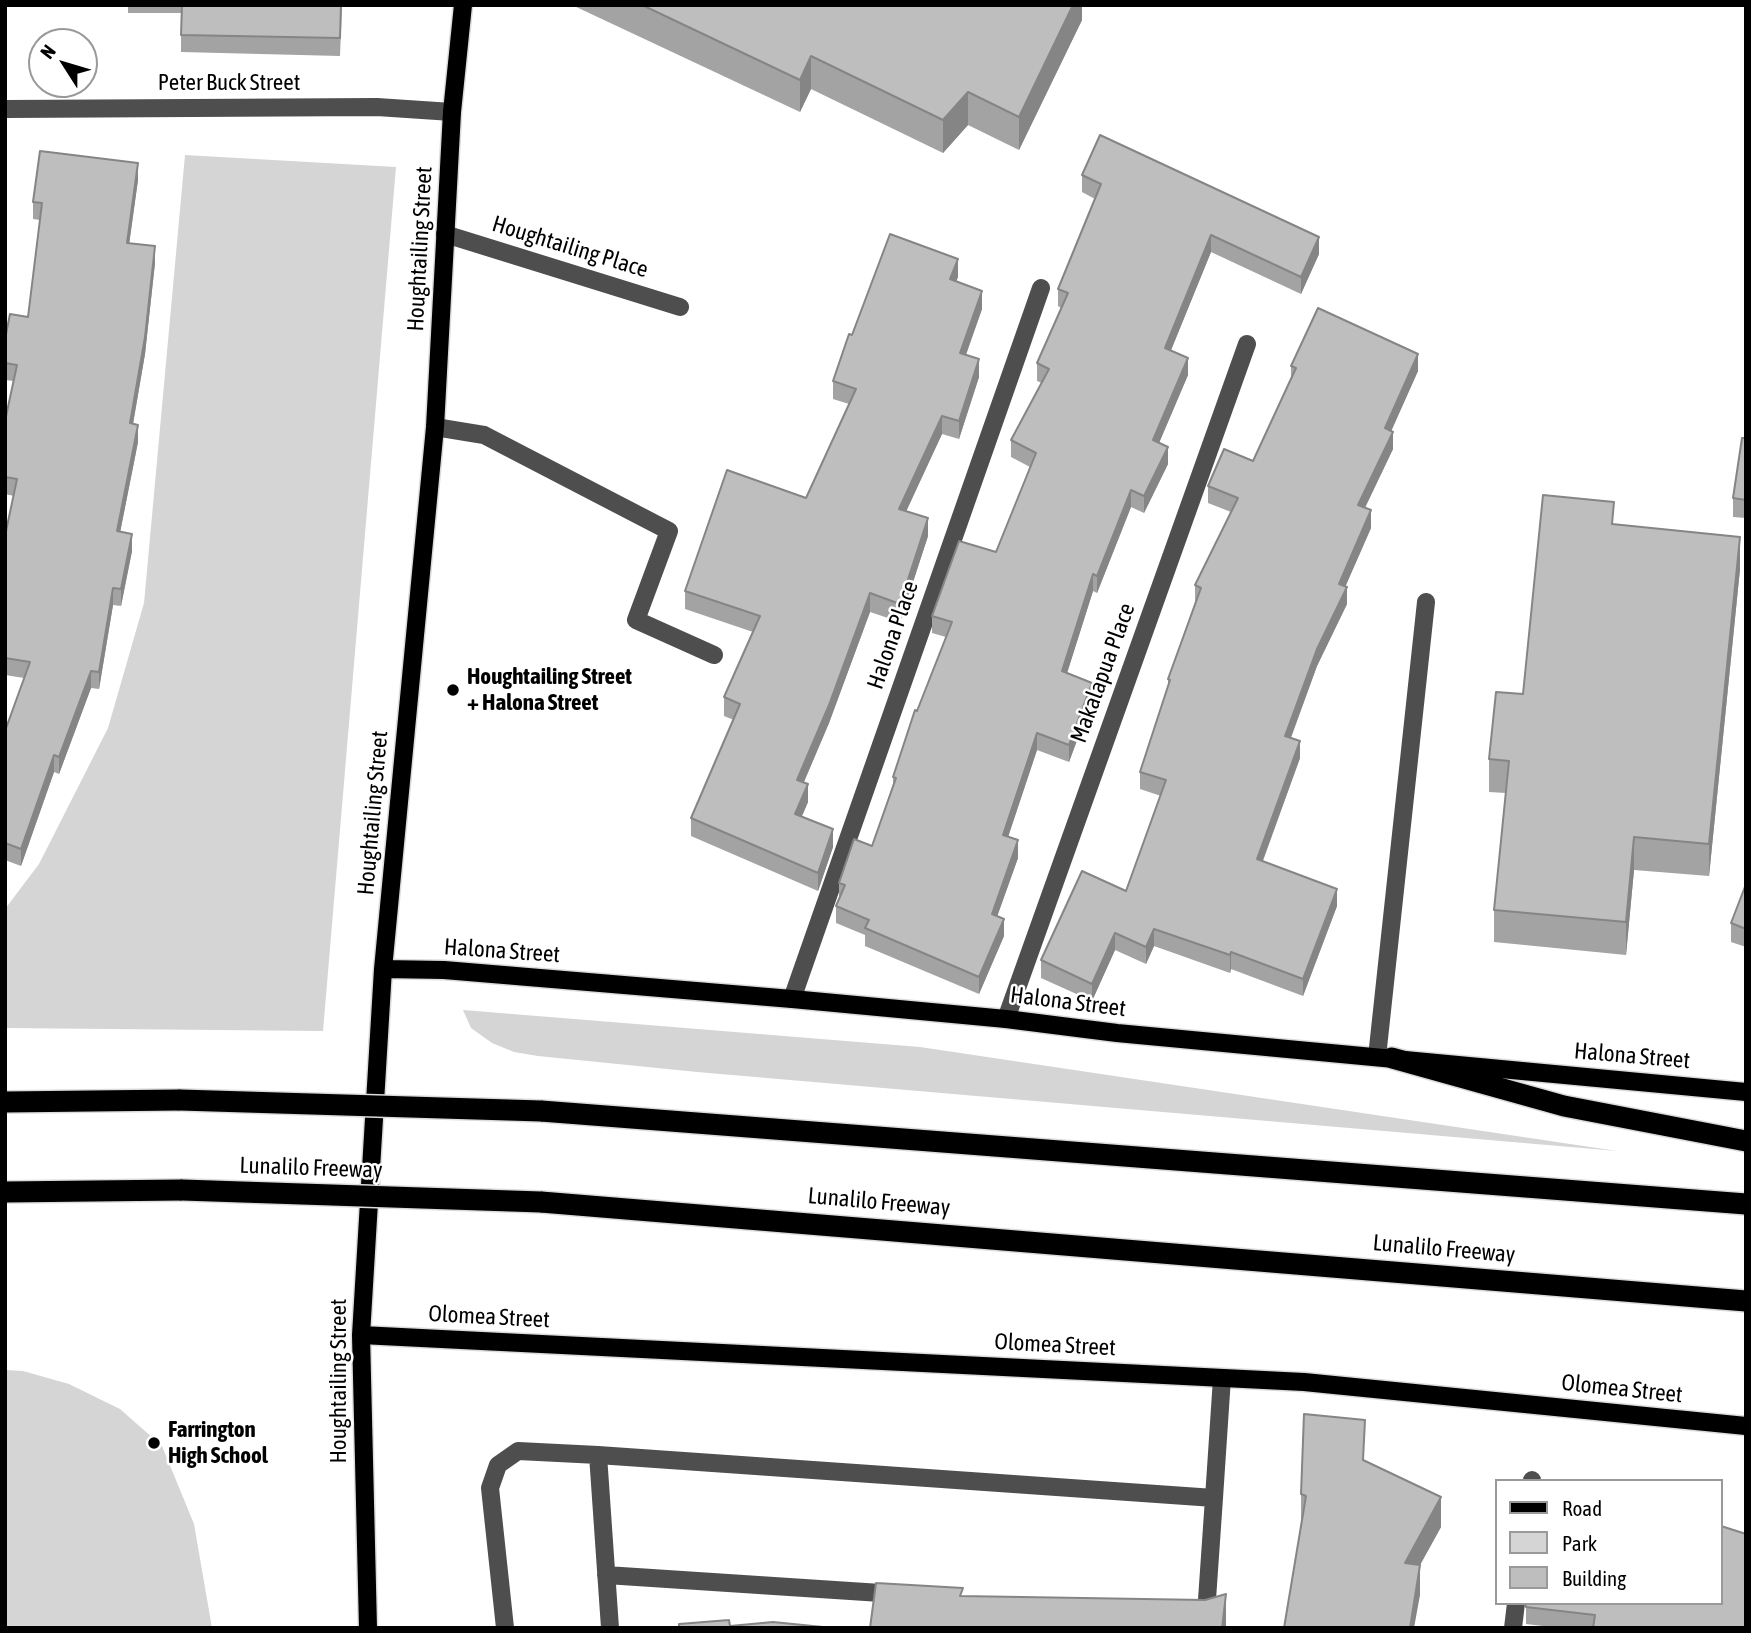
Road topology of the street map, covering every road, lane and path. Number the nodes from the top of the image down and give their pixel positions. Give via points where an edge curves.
1 (463, 5) edge
2 (5, 109) edge
3 (452, 112) junction
4 (445, 234) junction
5 (1041, 288) dead end
6 (680, 307) dead end
7 (1247, 344) dead end
8 (435, 426) junction
9 (1426, 602) dead end
10 (714, 655) dead end
11 (383, 969) junction
12 (792, 999) junction
13 (1006, 1018) junction
14 (1385, 1058) junction
15 (1746, 1092) edge
16 (5, 1102) edge
17 (1746, 1141) edge
18 (5, 1192) edge
19 (1746, 1204) edge
20 (1746, 1301) edge
21 (361, 1335) junction
22 (1222, 1378) junction
23 (1746, 1426) edge
24 (598, 1455) junction
25 (1214, 1497) junction
26 (606, 1575) junction
27 (913, 1595) edge
28 (1516, 1605) edge
29 (1178, 1612) edge
30 (1205, 1621) edge
31 (368, 1628) edge
32 (505, 1628) edge
33 (610, 1628) edge
34 (1513, 1628) edge

1 - 3 main road, Houghtailing Street
2 - 3 street, Peter Buck Street via 377,107
3 - 4 main road, Houghtailing Street
4 - 6 street, Houghtailing Place
4 - 8 main road, Houghtailing Street
5 - 12 street, Halona Place
7 - 13 street, Makalapua Place
8 - 10 street via 484,435 669,531 636,620
8 - 11 main road, Houghtailing Street
9 - 14 street
11 - 12 main road, Halona Street
11 - 21 main road, Houghtailing Street
12 - 13 main road, Halona Street
13 - 14 main road, Halona Street
14 - 15 main road, Halona Street
14 - 17 highway via 1564,1106
16 - 19 highway, bridge via 180,1100 541,1111
18 - 20 highway, Lunalilo Freeway, bridge via 182,1190 541,1202
21 - 22 main road, Olomea Street
21 - 31 main road, Houghtailing Street
22 - 23 main road, Olomea Street
22 - 25 street
24 - 25 street
24 - 26 street
24 - 32 street via 518,1451 498,1465 490,1488
25 - 30 street
26 - 27 street
26 - 33 street
28 - 34 street
29 - 30 street

